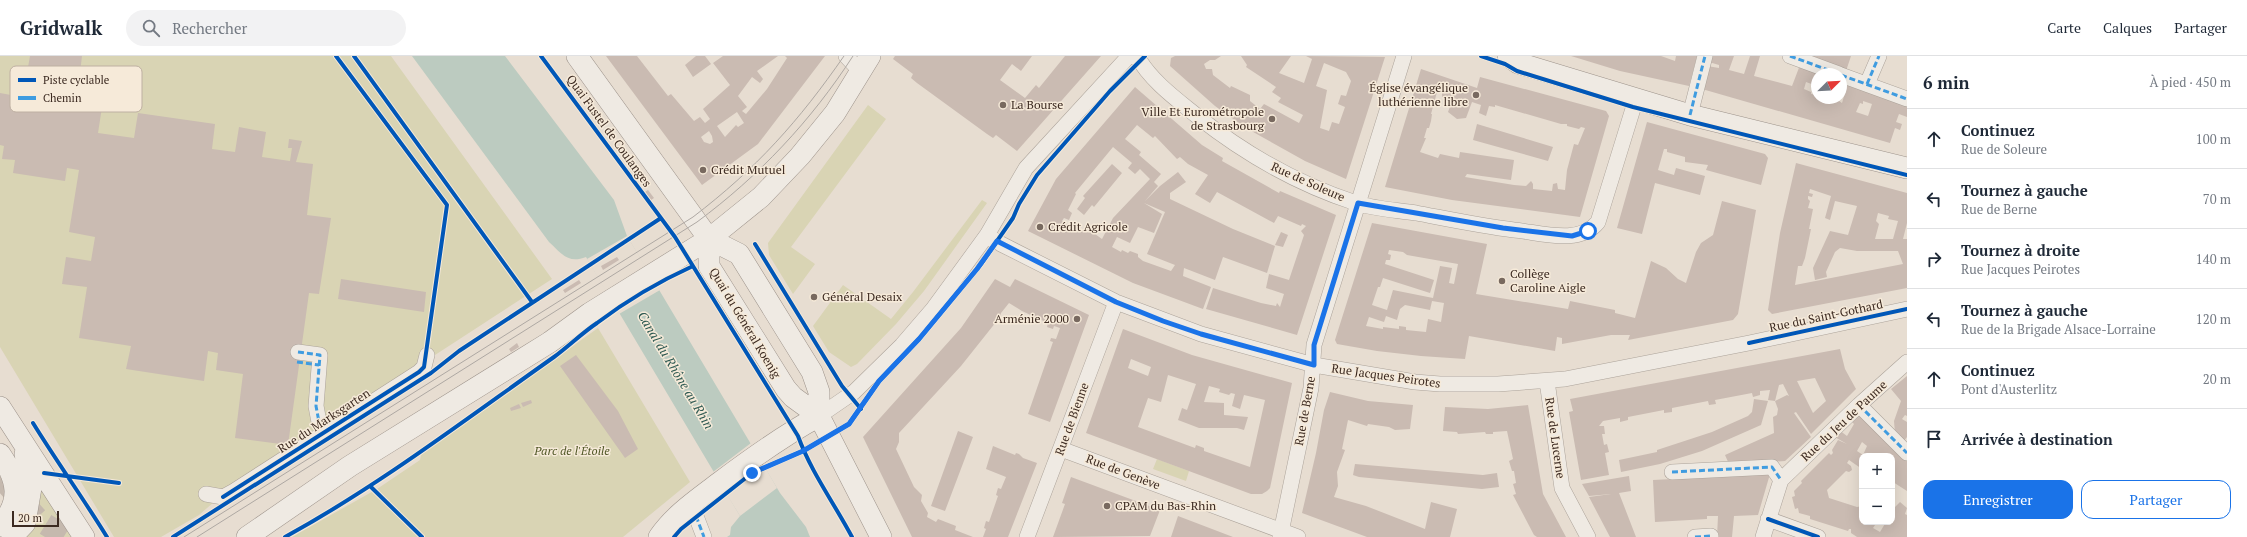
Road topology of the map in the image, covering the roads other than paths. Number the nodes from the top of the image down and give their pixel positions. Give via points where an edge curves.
1 (577, 56) edge
2 (846, 56) edge
3 (1130, 56) edge
4 (1138, 56) edge
5 (1404, 56) edge
6 (1705, 56) edge
7 (1790, 56) edge
8 (1878, 56) edge
9 (1513, 60) edge
10 (866, 64) edge
11 (1823, 68) edge
12 (1847, 76) edge
13 (1868, 84) junction
14 (1636, 99) junction
15 (1907, 99) edge
16 (1690, 115) junction
17 (1907, 168) edge
18 (1358, 203) junction
19 (987, 235) junction
20 (709, 239) junction
21 (1116, 302) junction
22 (1907, 309) edge
23 (427, 355) dead end
24 (297, 357) dead end
25 (1907, 362) edge
26 (1314, 365) junction
27 (1547, 381) junction
28 (1859, 404) junction
29 (0, 407) edge
30 (819, 416) junction
31 (319, 422) dead end
32 (23, 446) junction
33 (1061, 449) junction
34 (1907, 453) edge
35 (0, 454) edge
36 (1672, 472) dead end
37 (1782, 480) junction
38 (206, 494) dead end
39 (696, 516) dead end
40 (1768, 519) junction
41 (0, 526) edge
42 (1281, 534) edge
43 (1711, 536) dead end
44 (12, 537) edge
45 (84, 537) edge
46 (247, 537) edge
47 (659, 537) edge
48 (704, 537) edge
49 (881, 537) edge
50 (1027, 537) edge
51 (1298, 537) edge
52 (1588, 537) edge
53 (1695, 537) edge
54 (1763, 537) edge
55 (1818, 537) edge

1 - 20 main road, Quai Fustel de Coulanges
2 - 10 street
3 - 19 street via 1026,168
4 - 18 street, Rue de Soleure via 1158,81 1183,104 1236,145 1297,180
5 - 18 street, Rue de Berne
6 - 16 street
7 - 11 street
8 - 13 street
9 - 14 main road
10 - 20 main road via 835,112 775,184
12 - 13 street
13 - 15 street
14 - 16 main road
14 - 18 street, Rue de Soleure via 1598,222 1581,234 1562,235 1503,228
16 - 17 main road
18 - 26 street, Rue de Berne via 1314,345
19 - 21 street, Rue Jacques Peirotes
19 - 30 street via 933,309 902,345 854,392
20 - 30 main road, Quai du Général Koenig via 709,266 747,330 786,389
20 - 30 main road, Quai du Général Koenig via 740,254 812,372 819,392
20 - 46 main road via 590,312 550,342 350,466
21 - 26 street, Rue Jacques Peirotes via 1201,334
21 - 33 street, Rue de Bienne
22 - 27 street, Rue du Saint-Gothard via 1749,343
23 - 38 street, Rue du Marksgarten via 424,367 419,372 223,497
24 - 31 street via 320,355 316,406
25 - 28 street, Rue du Jeu de Paume
26 - 27 street, Rue Jacques Peirotes via 1440,384
26 - 42 street, Rue de Berne
27 - 52 street, Rue de Lucerne via 1562,488
28 - 34 street
28 - 37 street, Rue du Jeu de Paume
29 - 32 main road
30 - 47 main road via 774,442 685,509
30 - 49 main road, Quai du Général Koenig
32 - 44 main road via 32,482 25,523
32 - 45 main road via 44,473
33 - 42 street, Rue de Genève
33 - 50 street, Rue de Bienne
35 - 41 main road via 9,466 16,489 10,514
36 - 37 street via 1772,467
37 - 40 street, Rue du Jeu de Paume
39 - 48 street
40 - 54 street, Rue du Jeu de Paume
40 - 55 street
42 - 51 street, Rue de Genève
43 - 53 street

